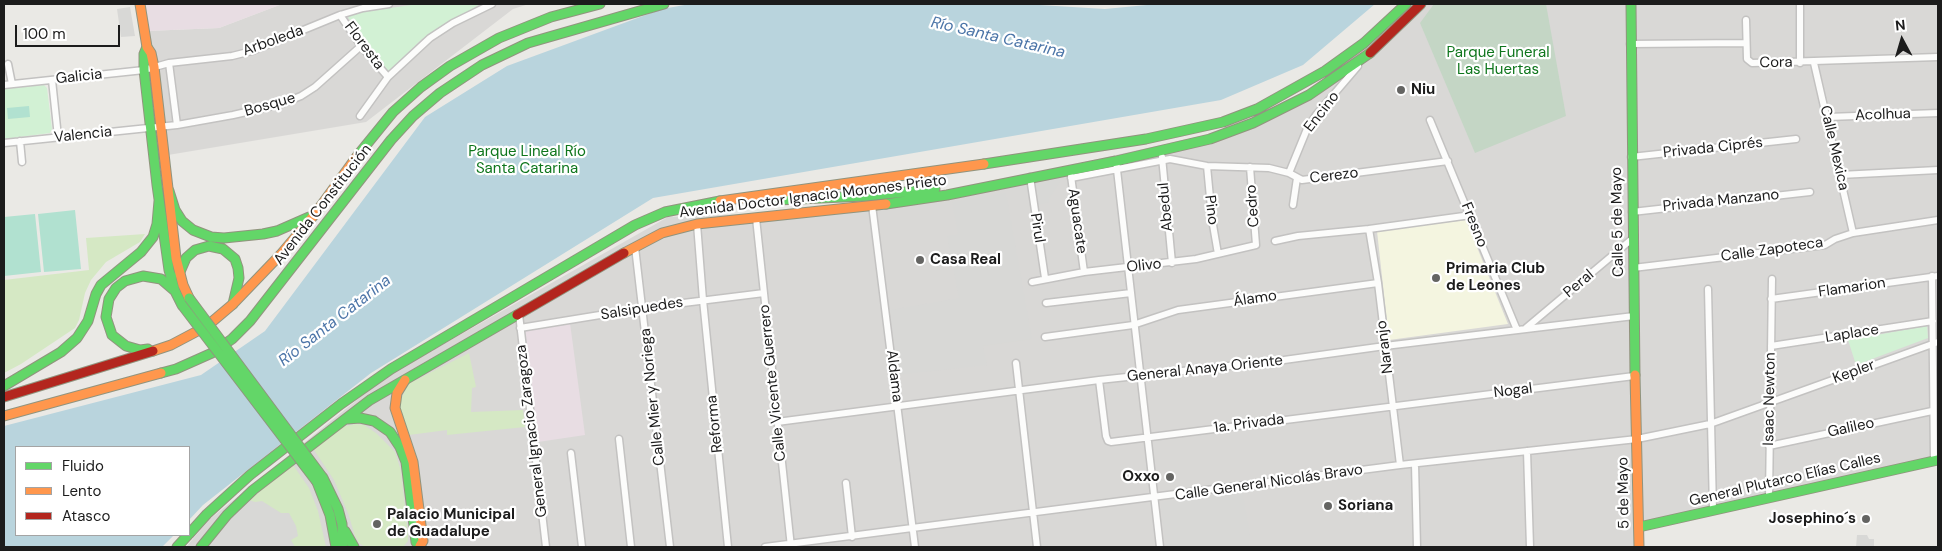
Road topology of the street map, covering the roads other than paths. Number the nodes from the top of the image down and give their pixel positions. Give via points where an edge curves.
1 (140, 4) edge
2 (389, 4) edge
3 (492, 4) edge
4 (600, 4) edge
5 (664, 4) edge
6 (1406, 4) edge
7 (1421, 4) edge
8 (1631, 4) edge
9 (1800, 4) edge
10 (340, 15) junction
11 (1746, 20) dead end
12 (1746, 43) junction
13 (1630, 44) junction
14 (360, 46) junction
15 (147, 47) junction
16 (1366, 57) junction
17 (1938, 57) edge
18 (1814, 62) junction
19 (169, 63) junction
20 (1800, 63) junction
21 (8, 64) dead end
22 (154, 67) junction
23 (144, 70) junction
24 (388, 77) junction
25 (52, 80) junction
26 (12, 84) junction
27 (4, 85) edge
28 (1938, 112) edge
29 (360, 116) dead end
30 (1828, 117) junction
31 (1430, 120) dead end
32 (177, 125) junction
33 (162, 127) junction
34 (150, 128) junction
35 (58, 137) junction
36 (1796, 139) dead end
37 (20, 141) junction
38 (4, 143) edge
39 (1160, 151) junction
40 (1631, 157) junction
41 (1162, 161) junction
42 (22, 162) dead end
43 (1448, 162) junction
44 (1117, 165) junction
45 (1206, 166) junction
46 (1250, 167) junction
47 (1938, 170) edge
48 (1289, 173) junction
49 (1071, 174) junction
50 (1840, 175) junction
51 (1030, 177) junction
52 (1297, 178) junction
53 (1012, 182) junction
54 (170, 190) junction
55 (1810, 192) dead end
56 (159, 201) junction
57 (722, 201) junction
58 (872, 205) junction
59 (1293, 205) dead end
60 (1632, 212) junction
61 (315, 214) junction
62 (1471, 215) junction
63 (756, 218) junction
64 (1938, 220) edge
65 (697, 224) junction
66 (1369, 229) junction
67 (1853, 233) junction
68 (1632, 239) junction
69 (1275, 241) dead end
70 (1256, 245) joint
71 (635, 246) junction
72 (1218, 254) junction
73 (1172, 262) junction
74 (1128, 267) junction
75 (1633, 268) junction
76 (1084, 272) junction
77 (179, 274) junction
78 (1935, 276) edge
79 (1046, 278) junction
80 (1772, 279) dead end
81 (1032, 282) dead end
82 (1378, 283) junction
83 (1708, 289) dead end
84 (175, 291) junction
85 (764, 293) junction
86 (1132, 293) junction
87 (1771, 299) junction
88 (703, 300) junction
89 (1046, 303) dead end
90 (233, 304) junction
91 (643, 308) junction
92 (519, 314) junction
93 (1634, 316) junction
94 (1933, 321) junction
95 (1133, 325) junction
96 (520, 328) junction
97 (1525, 329) junction
98 (1517, 330) junction
99 (1045, 337) dead end
100 (1935, 343) edge
101 (1385, 346) junction
102 (1771, 346) junction
103 (162, 348) junction
104 (1016, 363) dead end
105 (1140, 375) junction
106 (1634, 376) junction
107 (407, 378) junction
108 (1099, 380) junction
109 (4, 386) edge
110 (1019, 391) junction
111 (4, 397) edge
112 (1770, 403) junction
113 (898, 407) junction
114 (1392, 407) junction
115 (1932, 411) junction
116 (4, 416) edge
117 (342, 420) junction
118 (777, 422) junction
119 (1710, 424) junction
120 (1147, 437) junction
121 (619, 439) dead end
122 (1637, 439) junction
123 (1769, 446) junction
124 (1527, 450) junction
125 (571, 453) dead end
126 (1936, 460) edge
127 (1415, 464) junction
128 (1400, 466) junction
129 (320, 480) junction
130 (846, 483) dead end
131 (1155, 498) junction
132 (1769, 498) junction
133 (1713, 510) junction
134 (1033, 513) junction
135 (342, 524) junction
136 (1639, 526) junction
137 (913, 529) junction
138 (190, 532) edge
139 (186, 536) edge
140 (852, 537) junction
141 (418, 545) edge
142 (790, 546) edge
143 (177, 547) edge
144 (201, 547) edge
145 (336, 547) edge
146 (344, 547) edge
147 (354, 547) edge
148 (546, 547) edge
149 (582, 547) edge
150 (630, 547) edge
151 (670, 547) edge
152 (728, 547) edge
153 (765, 547) edge
154 (915, 547) edge
155 (1037, 547) edge
156 (1160, 547) edge
157 (1417, 547) edge
158 (1530, 547) edge
159 (1639, 547) edge

1 - 15 main road
2 - 10 street, Arboleda
3 - 24 street via 430,38
4 - 61 main road, Avenida Constitución via 516,30 482,46 435,76 375,132
5 - 116 main road, Avenida Constitución via 528,43 482,65 440,93 391,140 250,321 212,353 176,369
6 - 57 main road, Avenida Doctor Ignacio Morones Prieto via 1364,43 1325,71 1257,108 1223,122 1146,139 1001,162
7 - 16 main road, Avenida Doctor Ignacio Morones Prieto
8 - 13 main road, Calle 5 de Mayo
9 - 20 street
10 - 14 street, Floresta
10 - 19 street, Arboleda via 252,52
11 - 12 street
12 - 13 street, Cora
12 - 20 street, Cora via 1747,59 1752,64
13 - 40 main road, Calle 5 de Mayo
14 - 24 street, Floresta
14 - 32 street, Bosque via 315,87 292,100
15 - 22 main road
15 - 23 main road
16 - 39 main road, Avenida Doctor Ignacio Morones Prieto via 1268,116 1226,134
16 - 48 street, Encino via 1316,115
17 - 18 street, Cora
18 - 20 street, Cora
18 - 30 street, Calle Mexica
19 - 22 street, Arboleda
19 - 32 street
21 - 26 street
22 - 23 street, Galicia
22 - 33 main road
23 - 25 street, Galicia
23 - 34 main road
24 - 29 street
25 - 26 street, Galicia
25 - 35 street
26 - 27 street, Galicia
28 - 30 street, Acolhua
30 - 50 street, Calle Mexica
31 - 43 street, Fresno
32 - 33 street, Bosque
33 - 34 street, Valencia
33 - 54 main road
34 - 35 street, Valencia
34 - 56 main road
35 - 37 street, Valencia
36 - 40 street, Privada Ciprés
37 - 38 street, Valencia
37 - 42 street
39 - 41 street, Abedul
39 - 44 main road, Avenida Doctor Ignacio Morones Prieto
40 - 60 main road, Calle 5 de Mayo
41 - 44 street, Cerezo
41 - 45 street, Cerezo via 1176,160
41 - 73 street, Abedul
43 - 52 street, Cerezo via 1309,180
43 - 62 street, Fresno
44 - 49 main road, Avenida Doctor Ignacio Morones Prieto
44 - 74 street
45 - 46 street, Cerezo
45 - 72 street, Pino
46 - 48 street, Cerezo
46 - 70 street, Cedro
47 - 50 street
48 - 52 street, Cerezo
49 - 51 main road, Avenida Doctor Ignacio Morones Prieto
49 - 76 street, Aguacate
50 - 67 street, Calle Mexica
51 - 53 main road, Avenida Doctor Ignacio Morones Prieto
51 - 79 street, Pirul
52 - 59 street
53 - 57 main road via 864,196
53 - 58 main road, Avenida Doctor Ignacio Morones Prieto
54 - 61 main road via 175,210 182,221 192,230 211,237 248,237 277,231
54 - 77 main road
55 - 60 street, Privada Manzano
56 - 84 main road
56 - 109 main road via 157,224 149,244 101,285 88,320 77,338 61,352
57 - 138 main road, Avenida Doctor Ignacio Morones Prieto via 665,212 636,225 390,369 250,475
58 - 63 main road, Avenida Doctor Ignacio Morones Prieto
58 - 113 street, Aldama
60 - 68 main road, Calle 5 de Mayo
61 - 90 main road, Avenida Constitución
62 - 66 street
62 - 98 street, Fresno
63 - 65 main road, Avenida Doctor Ignacio Morones Prieto
63 - 85 street, Calle Vicente Guerrero
64 - 67 street, Calle Zapoteca
65 - 71 main road, Avenida Doctor Ignacio Morones Prieto via 662,233
65 - 88 street, Reforma
66 - 69 street
66 - 82 street, Naranjo
67 - 75 street, Calle Zapoteca via 1825,246
68 - 75 main road, Calle 5 de Mayo
68 - 97 street, Peral
70 - 72 street, Olivo
71 - 91 street, Calle Mier y Noriega
71 - 92 main road, Avenida Doctor Ignacio Morones Prieto
72 - 73 street, Olivo
73 - 74 street, Olivo
74 - 76 street, Olivo
74 - 86 street
75 - 93 main road, Calle 5 de Mayo
76 - 79 street, Olivo
77 - 90 main road via 186,258 195,250 209,246 223,249 235,259 238,268
77 - 129 main road, bridge via 189,298
78 - 87 street, Flamarion
78 - 94 street
79 - 81 street, Olivo
80 - 87 street, Isaac Newton
82 - 95 street, Álamo via 1178,310
82 - 101 street, Naranjo
83 - 119 street
84 - 103 main road via 161,279 136,276 116,288 107,304 109,329 121,344 140,350
84 - 129 main road, bridge via 182,305
85 - 88 street, Salsipuedes
85 - 118 street, Calle Vicente Guerrero
86 - 89 street
86 - 95 street
87 - 102 street, Isaac Newton
88 - 91 street, Salsipuedes
88 - 152 street, Reforma
90 - 103 main road, Avenida Constitución via 198,332
91 - 96 street, Salsipuedes
91 - 151 street, Calle Mier y Noriega
92 - 96 street, General Ignacio Zaragoza
92 - 107 main road, Avenida Doctor Ignacio Morones Prieto
93 - 97 street, General Anaya Oriente
93 - 106 main road, Calle 5 de Mayo
94 - 100 street
94 - 102 street, Laplace
95 - 99 street, Álamo
95 - 105 street
96 - 148 street, General Ignacio Zaragoza
97 - 98 street, General Anaya Oriente
98 - 101 street, General Anaya Oriente
100 - 112 street, Kepler
100 - 115 street
101 - 105 street, General Anaya Oriente
101 - 114 street, Naranjo
102 - 112 street, Isaac Newton
103 - 111 main road, Avenida Constitución
104 - 110 street
105 - 108 street, General Anaya Oriente
105 - 120 street
106 - 114 street, Nogal
106 - 122 main road, Calle 5 de Mayo
107 - 117 main road, Avenida Doctor Ignacio Morones Prieto
107 - 141 main road via 395,408 412,462
108 - 110 street, General Anaya Oriente
108 - 120 street, 1a. Privada via 1106,439 1111,442
110 - 113 street, General Anaya Oriente
110 - 134 street
112 - 119 street, Calle General Nicolás Bravo
112 - 123 street, Isaac Newton
113 - 118 street, General Anaya Oriente
113 - 137 street, Aldama
114 - 120 street, 1a. Privada
114 - 128 street, Naranjo
115 - 123 street, Galileo
115 - 126 street
117 - 141 main road via 360,418 374,421 397,442 406,462
117 - 144 main road, Avenida Doctor Ignacio Morones Prieto via 253,490
118 - 142 street, Calle Vicente Guerrero
119 - 122 street, Calle General Nicolás Bravo
119 - 133 street
120 - 131 street
121 - 150 street
122 - 124 street, Calle General Nicolás Bravo
122 - 136 main road, 5 de Mayo
123 - 132 street, Isaac Newton
124 - 127 street, Calle General Nicolás Bravo
124 - 158 street
125 - 149 street
126 - 132 main road, General Plutarco Elías Calles
127 - 128 street, Calle General Nicolás Bravo
127 - 157 street
128 - 131 street, Calle General Nicolás Bravo
129 - 135 main road via 334,498
129 - 145 main road
130 - 140 street
131 - 134 street, Calle General Nicolás Bravo
131 - 156 street
132 - 133 main road, General Plutarco Elías Calles
133 - 136 main road, General Plutarco Elías Calles
134 - 137 street, Calle General Nicolás Bravo
134 - 155 street
135 - 146 main road
135 - 147 main road
136 - 159 main road, 5 de Mayo
137 - 140 street, Calle General Nicolás Bravo
137 - 154 street, Aldama
139 - 143 main road, Avenida Doctor Ignacio Morones Prieto
140 - 142 street, Calle General Nicolás Bravo
142 - 153 street, Calle General Nicolás Bravo

